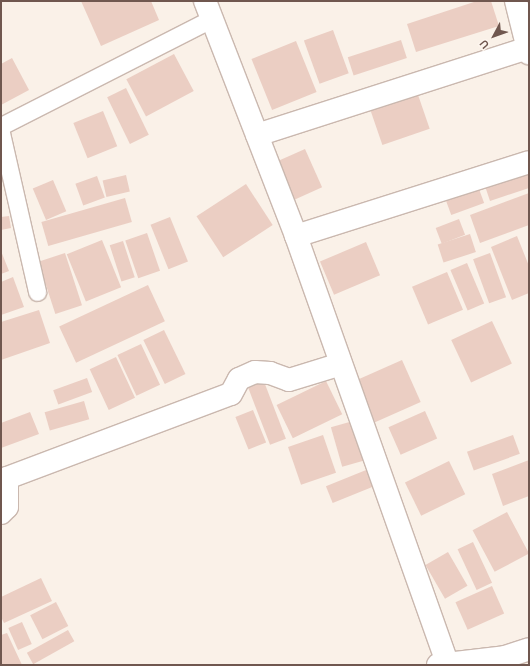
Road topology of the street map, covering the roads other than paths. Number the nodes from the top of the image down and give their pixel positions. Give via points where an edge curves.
1 (516, 1) edge
2 (209, 10) edge
3 (528, 51) edge
4 (1, 126) edge
5 (1, 133) edge
6 (257, 135) junction
7 (529, 162) edge
8 (296, 236) junction
9 (37, 292) dead end
10 (340, 364) junction
11 (1, 513) edge
12 (529, 649) edge
13 (443, 664) edge

1 - 3 street
2 - 4 lane
2 - 6 street
3 - 6 street
5 - 9 lane
6 - 8 street
7 - 8 street
8 - 10 street
10 - 11 street via 288,380 270,373 255,372 239,380 231,394 8,478 7,507
10 - 13 street
12 - 13 street via 505,657

